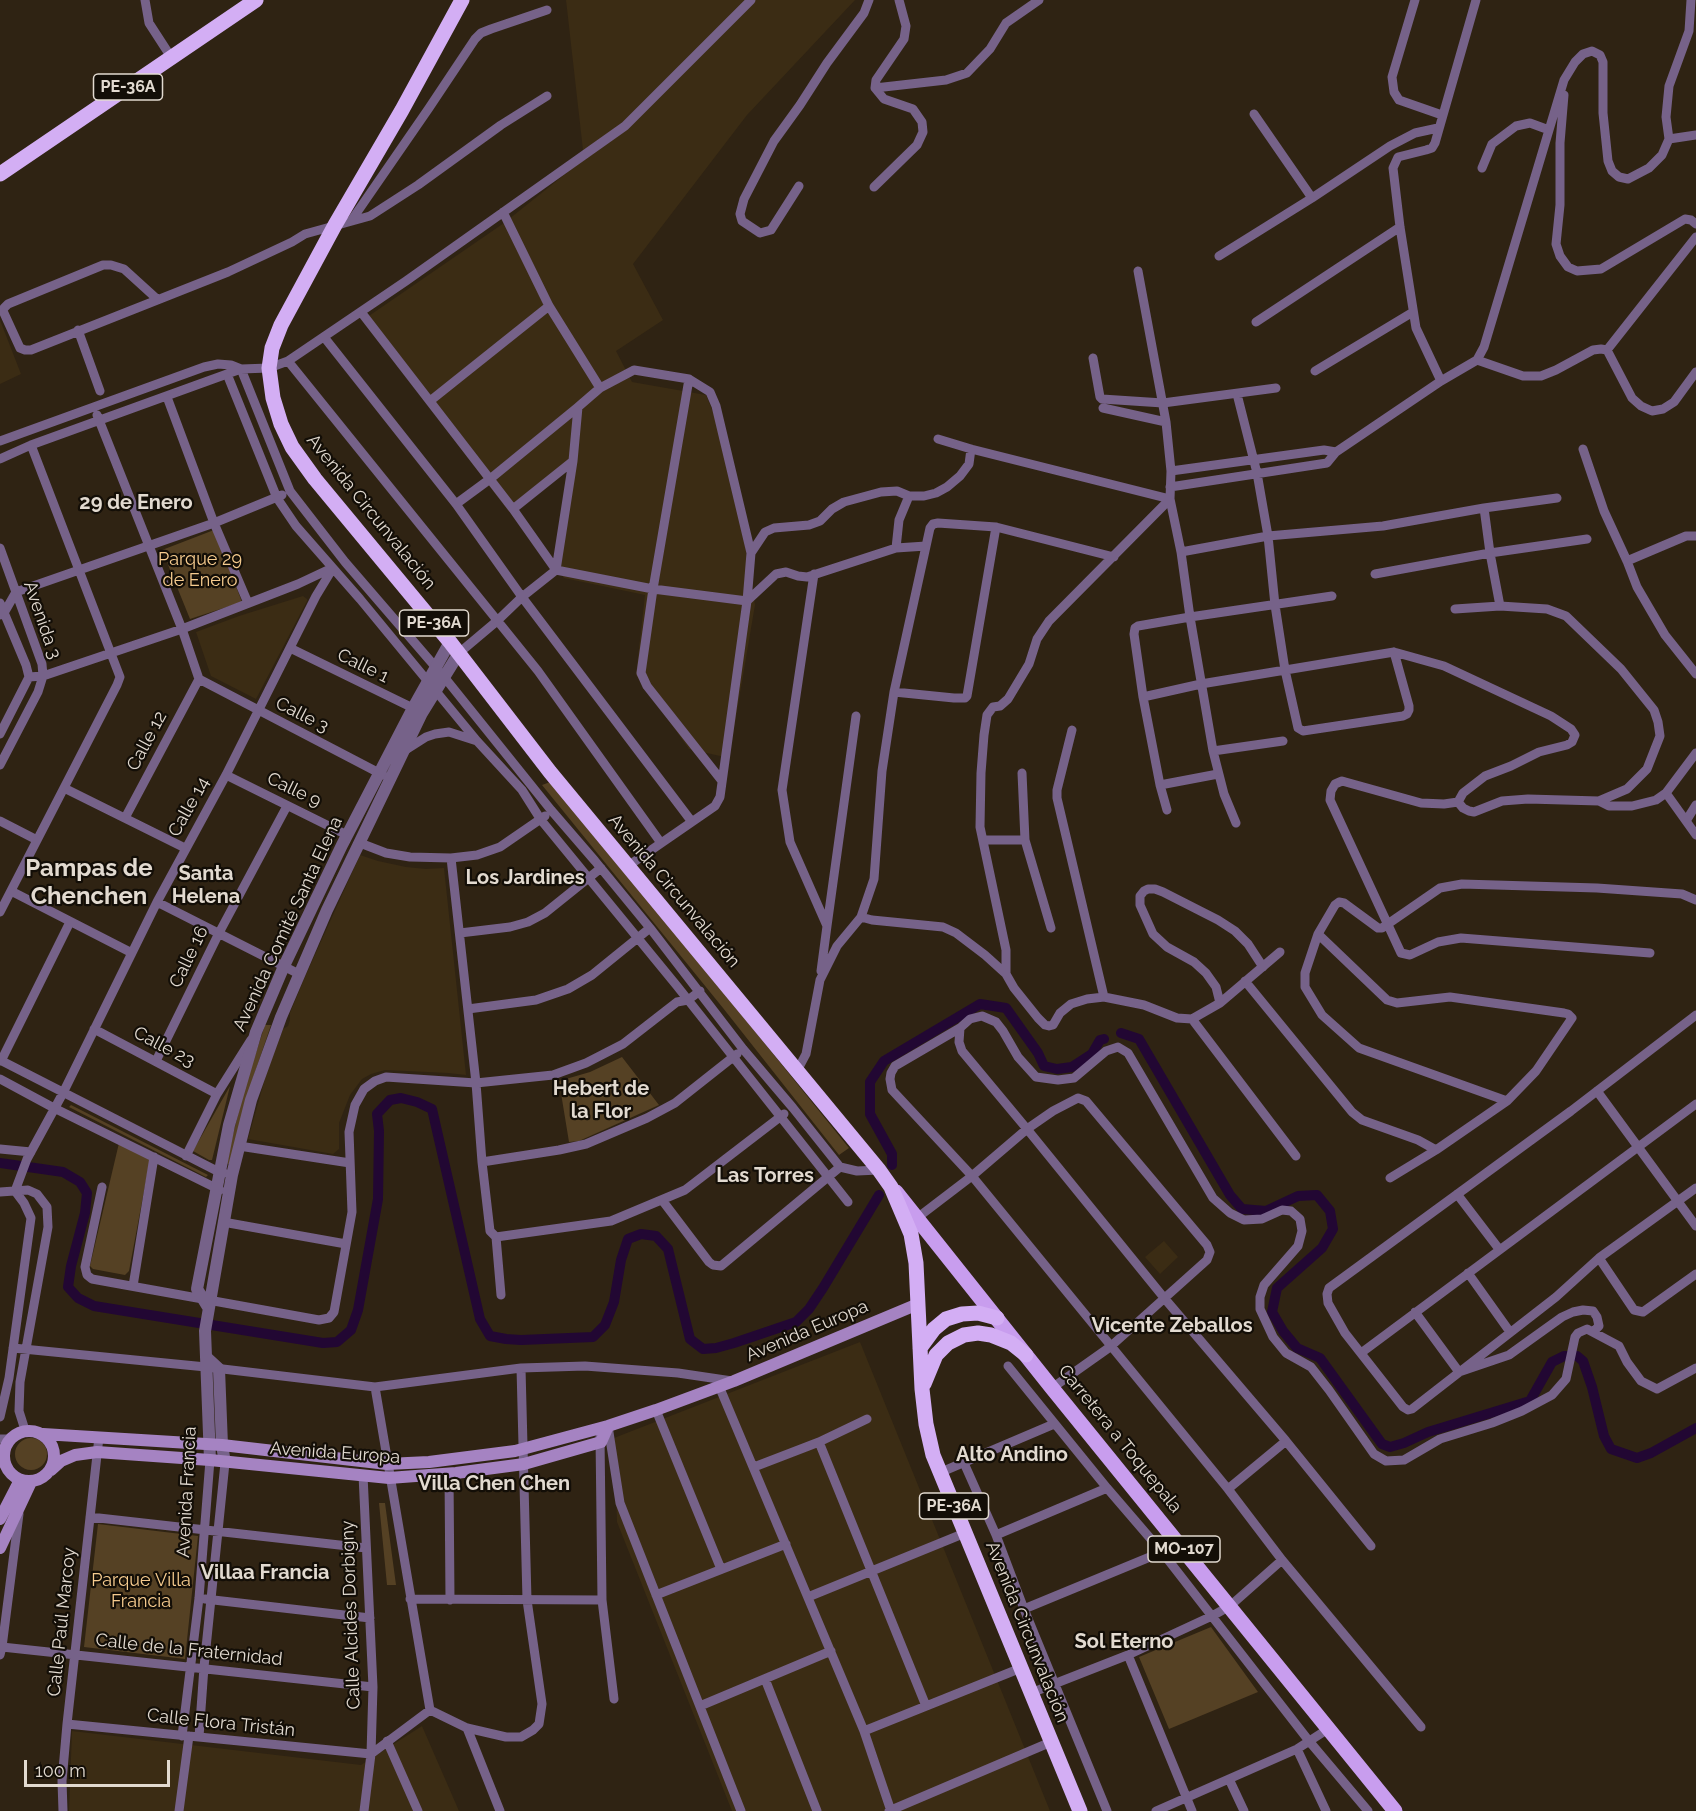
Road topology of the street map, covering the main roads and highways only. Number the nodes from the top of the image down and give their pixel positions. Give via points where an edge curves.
1 (256, 0) edge
2 (462, 0) edge
3 (0, 174) edge
4 (891, 1186) junction
5 (973, 1288) joint
6 (918, 1304) junction
7 (997, 1318) junction
8 (920, 1348) junction
9 (1026, 1355) junction
10 (922, 1389) junction
11 (603, 1427) junction
12 (43, 1434) junction
13 (5, 1439) edge
14 (2, 1463) edge
15 (51, 1470) junction
16 (25, 1481) junction
17 (0, 1520) edge
18 (0, 1548) edge
19 (1080, 1811) edge
20 (1395, 1811) edge

1 - 3 highway, PE-36A
2 - 4 highway, Avenida Circunvalación / PE-36A via 281,325 269,368 281,424 315,479
4 - 5 main road, Avenida Circunvalación / MO-107
4 - 6 highway, Avenida Circunvalación / PE-36A via 911,1234
5 - 7 main road, Carretera a Toquepala / MO-107
6 - 8 highway, Avenida Circunvalación / PE-36A
6 - 11 main road, Avenida Europa via 734,1381
7 - 8 highway via 978,1313 946,1319
7 - 9 main road, Carretera a Toquepala / MO-107
8 - 10 highway, Avenida Circunvalación / PE-36A
9 - 10 highway via 991,1335 964,1335 936,1355
9 - 20 main road, Carretera a Toquepala / MO-107
10 - 19 highway, Avenida Circunvalación / PE-36A via 926,1424 939,1473
11 - 12 main road, Avenida Europa via 524,1449 387,1464 216,1445
11 - 15 main road, Avenida Europa via 601,1442 524,1464 449,1474 389,1478 98,1452 75,1455
12 - 13 main road via 25,1430
12 - 15 main road via 52,1443 55,1456
13 - 14 main road
14 - 16 main road via 13,1476
15 - 16 main road
16 - 17 main road
16 - 18 main road via 20,1507

